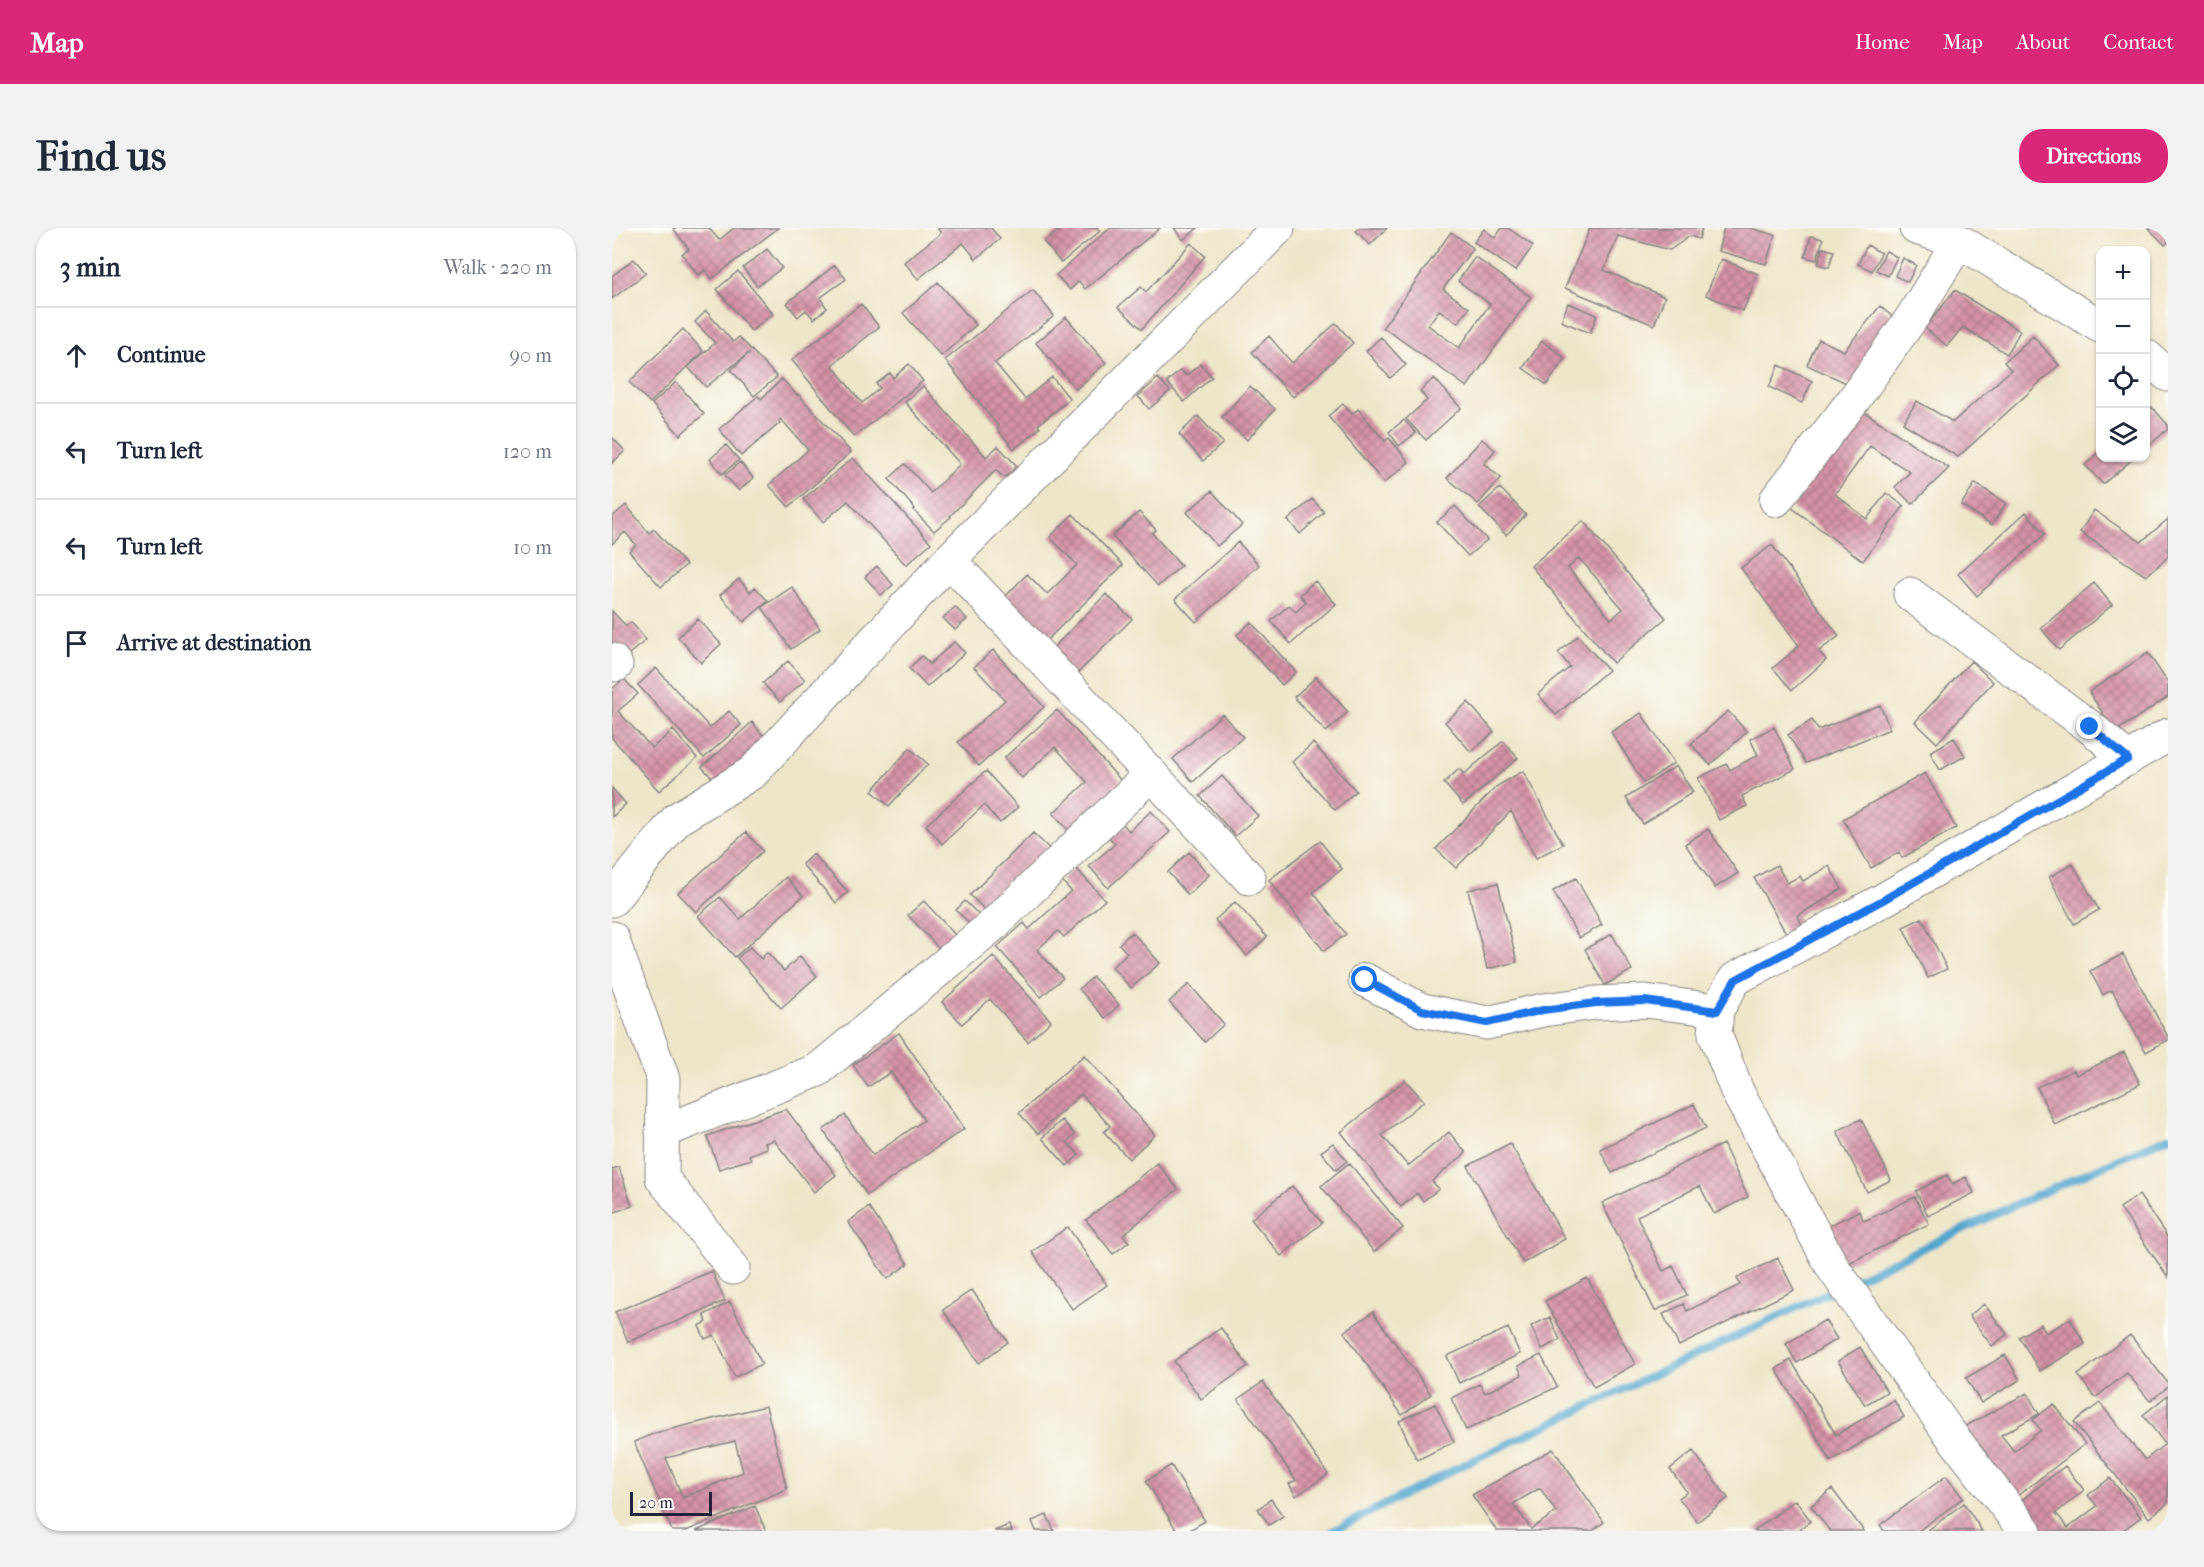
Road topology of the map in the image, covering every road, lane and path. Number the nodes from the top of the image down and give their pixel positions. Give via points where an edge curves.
1 (1278, 228) edge
2 (1916, 228) edge
3 (1959, 241) junction
4 (2096, 324) edge
5 (2150, 360) edge
6 (2168, 375) edge
7 (1776, 500) dead end
8 (949, 560) junction
9 (1910, 594) dead end
10 (2168, 735) edge
11 (2128, 759) junction
12 (1150, 775) junction
13 (1249, 878) dead end
14 (612, 900) edge
15 (612, 938) edge
16 (1365, 980) dead end
17 (1717, 1011) junction
18 (662, 1132) junction
19 (734, 1268) dead end
20 (2025, 1531) edge

1 - 8 street
2 - 3 street
3 - 4 street
3 - 7 street via 1894,344
5 - 6 street
8 - 12 street
8 - 14 street via 753,772 677,819
9 - 11 street
10 - 11 street
11 - 17 street via 1735,980
12 - 13 street
12 - 18 street via 994,924 818,1070
15 - 18 street via 663,1079
16 - 17 street via 1422,1010 1487,1023 1596,1003 1645,1001
17 - 20 street via 1715,1034 1737,1091 1833,1268 1948,1431
18 - 19 street via 662,1178

